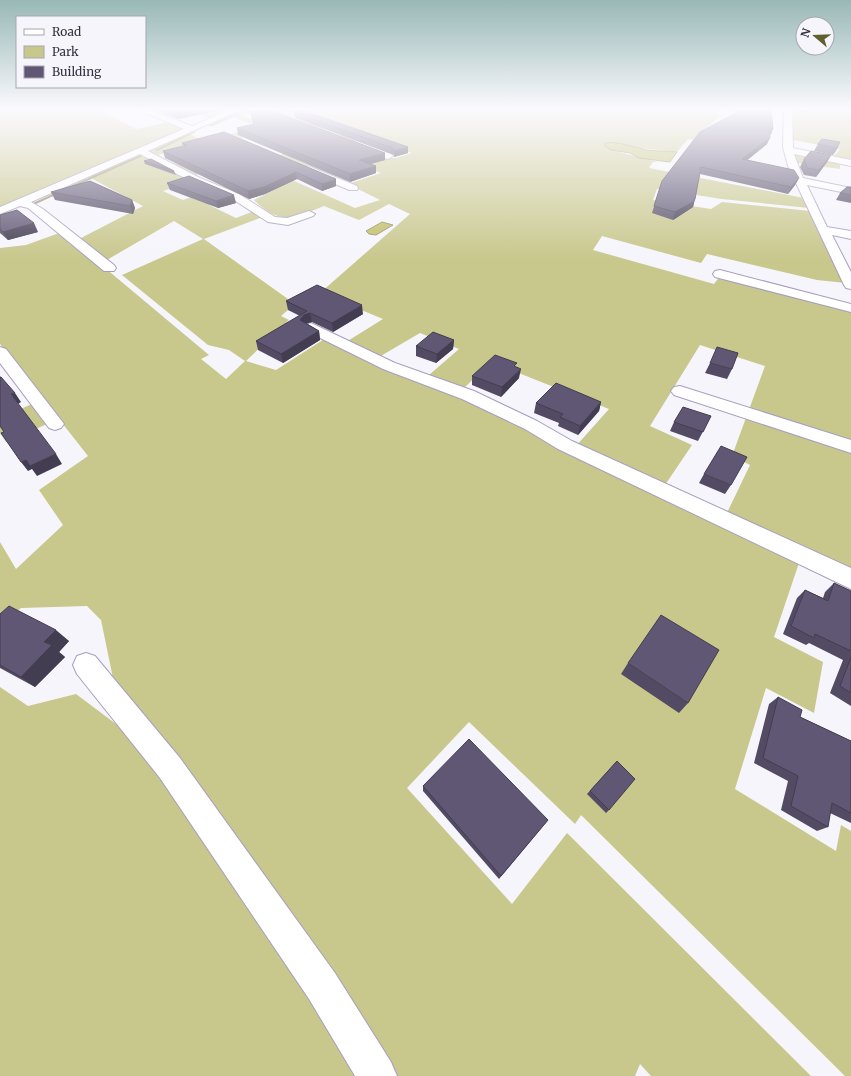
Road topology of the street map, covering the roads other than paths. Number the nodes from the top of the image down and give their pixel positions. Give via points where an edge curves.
1 (119, 160) edge
2 (158, 160) edge
3 (792, 160) edge
4 (838, 160) edge
5 (851, 163) edge
6 (296, 164) edge
7 (800, 180) junction
8 (353, 188) dead end
9 (851, 191) edge
10 (19, 203) junction
11 (0, 211) edge
12 (308, 214) dead end
13 (824, 230) junction
14 (851, 235) edge
15 (109, 268) dead end
16 (720, 274) dead end
17 (851, 285) edge
18 (851, 308) edge
19 (311, 328) edge
20 (0, 352) edge
21 (680, 391) dead end
22 (55, 424) dead end
23 (851, 447) edge
24 (851, 579) edge
25 (86, 665) dead end
26 (378, 1076) edge

1 - 10 street
2 - 12 street via 235,196 272,220 288,222
3 - 7 street
4 - 5 street
6 - 8 street
7 - 9 street
7 - 13 street
10 - 11 street
10 - 15 street via 31,205
13 - 14 street
13 - 17 street
16 - 18 street
19 - 24 street via 389,366 482,402 531,425 565,445
20 - 22 street
21 - 23 street
25 - 26 street via 170,768 322,986

